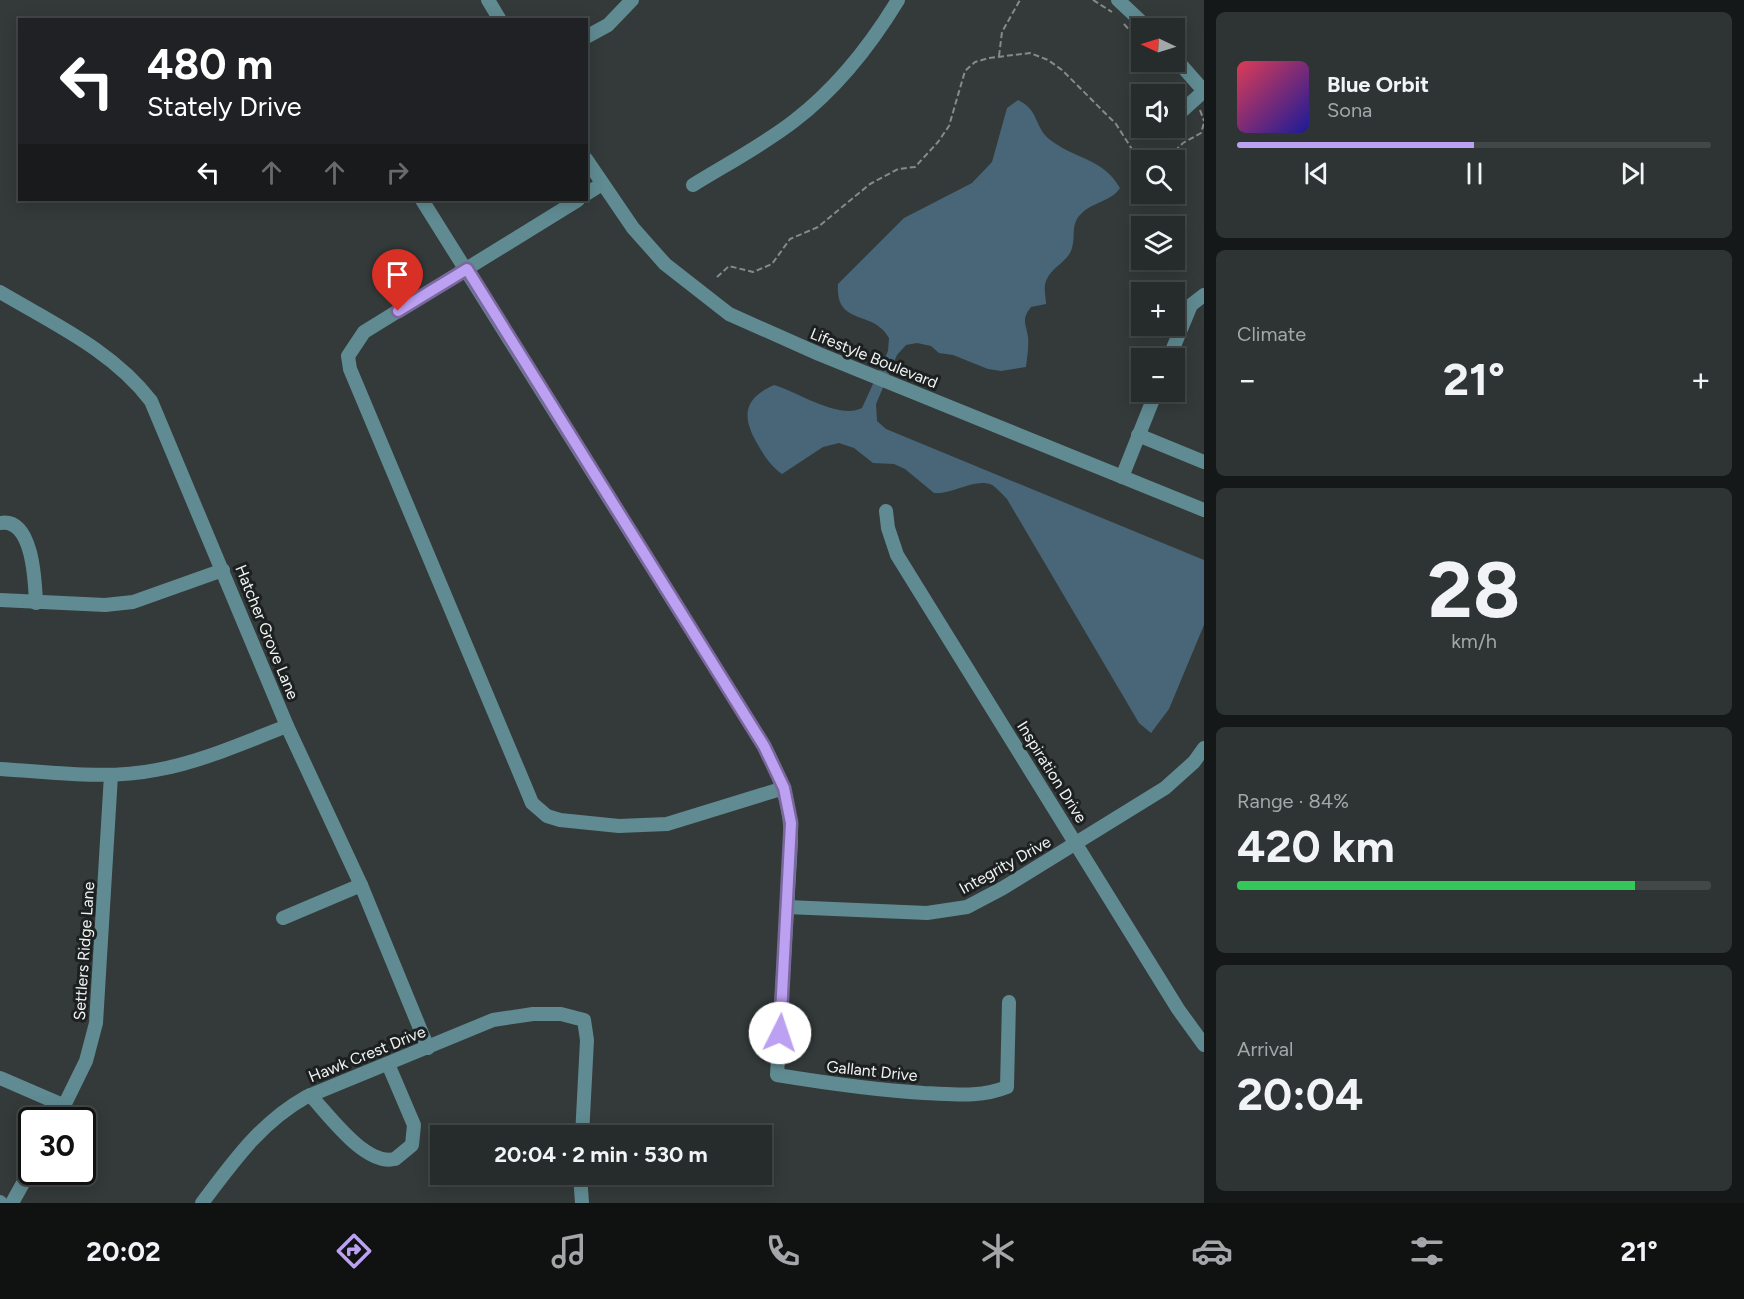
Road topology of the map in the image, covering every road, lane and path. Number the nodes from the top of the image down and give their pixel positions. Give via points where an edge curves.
1 (488, 0) edge
2 (632, 0) edge
3 (898, 0) edge
4 (1020, 0) edge
5 (1093, 0) edge
6 (1118, 0) edge
7 (1120, 16) dead end
8 (499, 18) edge
9 (1137, 18) edge
10 (1123, 22) dead end
11 (1131, 31) edge
12 (588, 36) edge
13 (999, 56) junction
14 (1185, 69) edge
15 (1204, 91) edge
16 (1185, 108) edge
17 (1204, 123) edge
18 (1132, 150) edge
19 (1176, 150) edge
20 (588, 162) edge
21 (602, 184) junction
22 (693, 185) dead end
23 (588, 193) edge
24 (423, 201) edge
25 (576, 201) edge
26 (467, 269) junction
27 (717, 276) dead end
28 (0, 292) edge
29 (1204, 295) edge
30 (1173, 348) edge
31 (1152, 402) edge
32 (1138, 435) junction
33 (1204, 462) edge
34 (1122, 477) junction
35 (1204, 510) edge
36 (886, 511) dead end
37 (0, 524) edge
38 (224, 570) junction
39 (0, 600) edge
40 (36, 603) junction
41 (287, 726) junction
42 (1204, 748) edge
43 (0, 769) edge
44 (111, 775) junction
45 (784, 788) junction
46 (1077, 843) junction
47 (361, 885) junction
48 (787, 907) junction
49 (283, 918) dead end
50 (1009, 1002) dead end
51 (1204, 1045) edge
52 (429, 1048) junction
53 (388, 1064) junction
54 (0, 1078) edge
55 (310, 1095) junction
56 (65, 1106) joint
57 (583, 1125) edge
58 (22, 1185) edge
59 (581, 1185) edge
60 (12, 1203) edge
61 (202, 1203) edge
62 (582, 1203) edge

1 - 8 street
2 - 12 street via 608,25
3 - 22 street via 878,33 840,80 794,121
4 - 13 path via 1002,32
5 - 7 path
6 - 9 street
10 - 11 path
13 - 18 path via 1030,53 1048,60 1101,107
13 - 27 path via 975,62 964,71 949,126 915,167 898,170 870,184 818,227 790,239 772,264 753,272 729,266
14 - 15 street
15 - 16 street
17 - 19 path via 1201,133
20 - 21 street, Lifestyle Boulevard
21 - 23 street
21 - 34 street, Lifestyle Boulevard via 665,264 729,314
24 - 26 street, Gallant Drive
25 - 26 street
26 - 45 street, Gallant Drive via 764,746
26 - 45 street via 364,332 348,356 365,407 538,809 560,820 619,826 667,824
28 - 38 street, Hatcher Grove Lane via 104,355 138,384 163,425
29 - 30 street via 1191,305
31 - 32 street
32 - 33 street
32 - 34 street
34 - 35 street, Lifestyle Boulevard
36 - 46 street, Inspiration Drive via 897,555
37 - 40 street via 18,527 24,536
38 - 40 street via 133,602
38 - 41 street, Hatcher Grove Lane
39 - 40 street
41 - 44 street via 189,763
41 - 47 street, Hatcher Grove Lane
42 - 46 street, Integrity Drive via 1186,771 1165,788
43 - 44 street
44 - 56 street, Settlers Ridge Lane via 99,1008 86,1061
45 - 48 street, Gallant Drive via 791,823
46 - 48 street, Integrity Drive via 984,899 956,909 915,913
46 - 51 street, Inspiration Drive
47 - 49 street
47 - 52 street, Hatcher Grove Lane
48 - 50 street, Gallant Drive via 777,1075 880,1090 970,1095 993,1092 1007,1087
52 - 53 street, Hawk Crest Drive
52 - 57 street, Hawk Crest Drive via 506,1017 548,1014 584,1020 587,1040
53 - 55 street, Hawk Crest Drive
53 - 55 street via 414,1125 412,1145 395,1159 377,1158 362,1150
54 - 56 street
55 - 61 street, Hawk Crest Drive via 282,1112 252,1138
58 - 60 street
59 - 62 street

